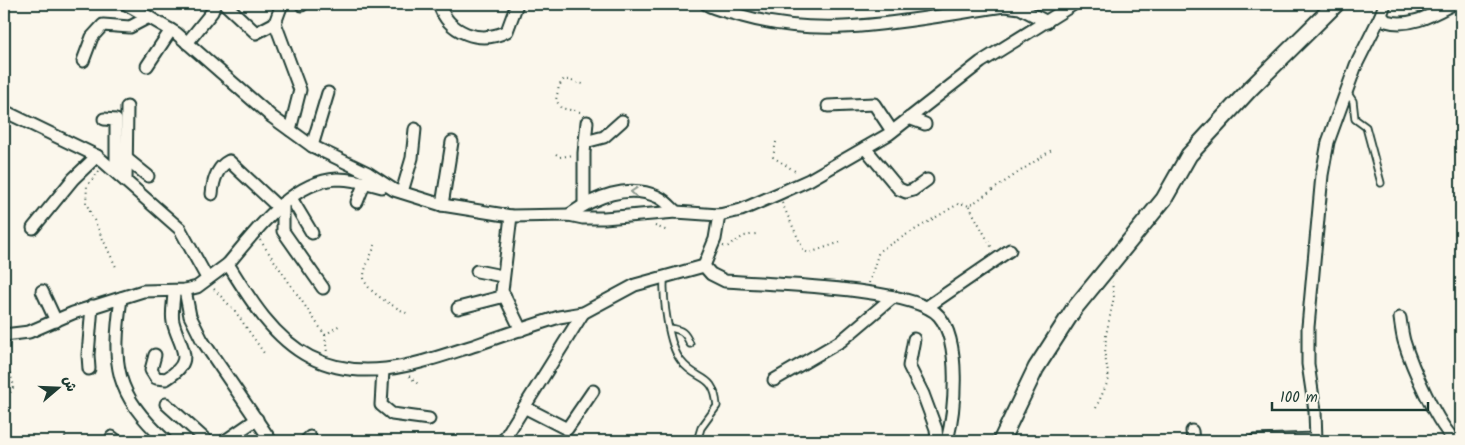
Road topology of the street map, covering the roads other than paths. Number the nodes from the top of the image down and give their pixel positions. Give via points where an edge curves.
1 (126, 4) edge
2 (215, 4) edge
3 (225, 4) edge
4 (282, 4) edge
5 (439, 4) edge
6 (517, 4) edge
7 (706, 4) edge
8 (1074, 4) edge
9 (1336, 4) edge
10 (1385, 4) edge
11 (1453, 4) edge
12 (1381, 15) junction
13 (149, 17) junction
14 (1046, 22) junction
15 (275, 24) junction
16 (171, 30) junction
17 (187, 43) junction
18 (83, 62) dead end
19 (147, 66) dead end
20 (1346, 92) junction
21 (328, 93) dead end
22 (828, 106) dead end
23 (127, 107) dead end
24 (4, 111) edge
25 (910, 118) junction
26 (104, 119) dead end
27 (622, 121) dead end
28 (587, 122) road end
29 (925, 124) dead end
30 (416, 129) dead end
31 (290, 130) junction
32 (892, 132) junction
33 (452, 142) dead end
34 (312, 146) junction
35 (585, 148) junction
36 (865, 148) junction
37 (97, 156) junction
38 (127, 160) junction
39 (116, 172) junction
40 (148, 176) dead end
41 (927, 180) dead end
42 (126, 181) junction
43 (365, 182) junction
44 (1381, 183) dead end
45 (398, 191) junction
46 (212, 194) dead end
47 (356, 202) dead end
48 (284, 203) junction
49 (584, 204) junction
50 (442, 205) junction
51 (676, 212) junction
52 (569, 215) junction
53 (719, 215) junction
54 (511, 216) junction
55 (33, 228) dead end
56 (312, 233) dead end
57 (1010, 250) dead end
58 (228, 264) junction
59 (704, 266) junction
60 (477, 271) dead end
61 (502, 276) junction
62 (206, 278) junction
63 (664, 278) junction
64 (323, 288) dead end
65 (42, 291) dead end
66 (180, 291) junction
67 (505, 296) junction
68 (893, 297) junction
69 (121, 298) junction
70 (92, 306) junction
71 (927, 307) junction
72 (458, 308) dead end
73 (583, 313) junction
74 (1400, 318) dead end
75 (56, 321) junction
76 (670, 328) junction
77 (521, 330) junction
78 (4, 336) edge
79 (914, 339) dead end
80 (690, 344) dead end
81 (155, 355) dead end
82 (89, 369) dead end
83 (383, 370) junction
84 (774, 380) dead end
85 (594, 391) dead end
86 (166, 404) dead end
87 (524, 407) junction
88 (257, 419) junction
89 (429, 419) dead end
90 (1316, 440) edge
91 (166, 441) edge
92 (207, 441) edge
93 (225, 441) edge
94 (271, 441) edge
95 (503, 441) edge
96 (697, 441) edge
97 (937, 441) edge
98 (947, 441) edge
99 (1000, 441) edge
100 (1254, 441) edge
101 (1456, 441) edge

1 - 13 street
2 - 17 street
3 - 15 street via 256,33
4 - 15 street
5 - 6 street via 456,29 467,35 488,38 506,31
7 - 14 street via 761,21 814,28 888,24 1005,6 1020,8
8 - 14 street
9 - 99 main road via 1189,154 1164,199 1074,309 1036,368
10 - 12 street
11 - 12 street via 1428,17 1404,24 1386,21
12 - 20 street
13 - 16 street
13 - 18 street via 130,27 102,25 92,37
14 - 25 street via 981,62
15 - 31 street via 300,90
16 - 17 street
16 - 19 street
17 - 31 street
20 - 44 lane via 1353,101 1355,119 1366,128
20 - 90 street via 1328,142 1322,175 1309,300 1308,364
21 - 34 street
22 - 32 street via 874,104
23 - 38 street
24 - 37 street
25 - 29 street
25 - 32 street
26 - 39 street via 116,120
27 - 35 street
28 - 35 street
30 - 45 street via 412,158
31 - 34 street
32 - 36 street
33 - 50 street
34 - 45 street
35 - 49 street
36 - 41 street via 899,189 913,190
36 - 53 street via 778,194 741,210
37 - 39 street
37 - 55 street via 73,179
38 - 40 street
38 - 42 street
39 - 42 street
42 - 62 street via 180,230
43 - 45 street
43 - 47 street
43 - 48 street via 327,180
45 - 50 street
46 - 48 street via 218,171 229,161
48 - 56 street
48 - 58 street
48 - 64 street via 284,230
51 -> 49 street via 660,197 633,190
49 - 52 street
50 - 54 street
51 - 52 street via 604,218
51 - 53 street
52 - 54 street
53 - 59 street
54 - 61 street
57 - 71 street
58 - 62 street
58 - 83 street via 247,296 270,324 309,356 328,365
59 - 63 street
59 - 68 street via 711,274 725,280 832,288
60 - 61 street
61 - 67 street
62 - 66 street via 196,287
63 - 73 street via 635,285
63 - 76 lane via 663,292
65 - 75 street
66 - 69 street via 143,291
66 - 81 street via 172,320 186,357 182,366 166,379 156,378 151,370
66 - 88 street via 202,340 235,398
67 - 72 street
67 - 77 street
68 - 71 street
68 - 84 street via 841,341
69 - 70 street
69 - 91 street via 116,332 120,381 141,416
70 - 75 street
70 - 82 street
71 - 98 street via 938,314 953,345 952,424
73 - 77 street
73 - 87 street
74 - 101 street via 1403,340 1422,385 1438,417
75 - 78 street via 29,332
76 - 80 lane via 682,330
76 - 96 lane via 680,360 692,372 710,381 716,394 718,406 701,428
77 - 83 street via 405,367
79 - 97 street via 909,366 923,394
83 - 89 street via 381,405 392,414
85 - 87 street via 567,429
86 - 92 street
87 - 95 street
88 - 93 street
88 - 94 street
90 - 100 street

